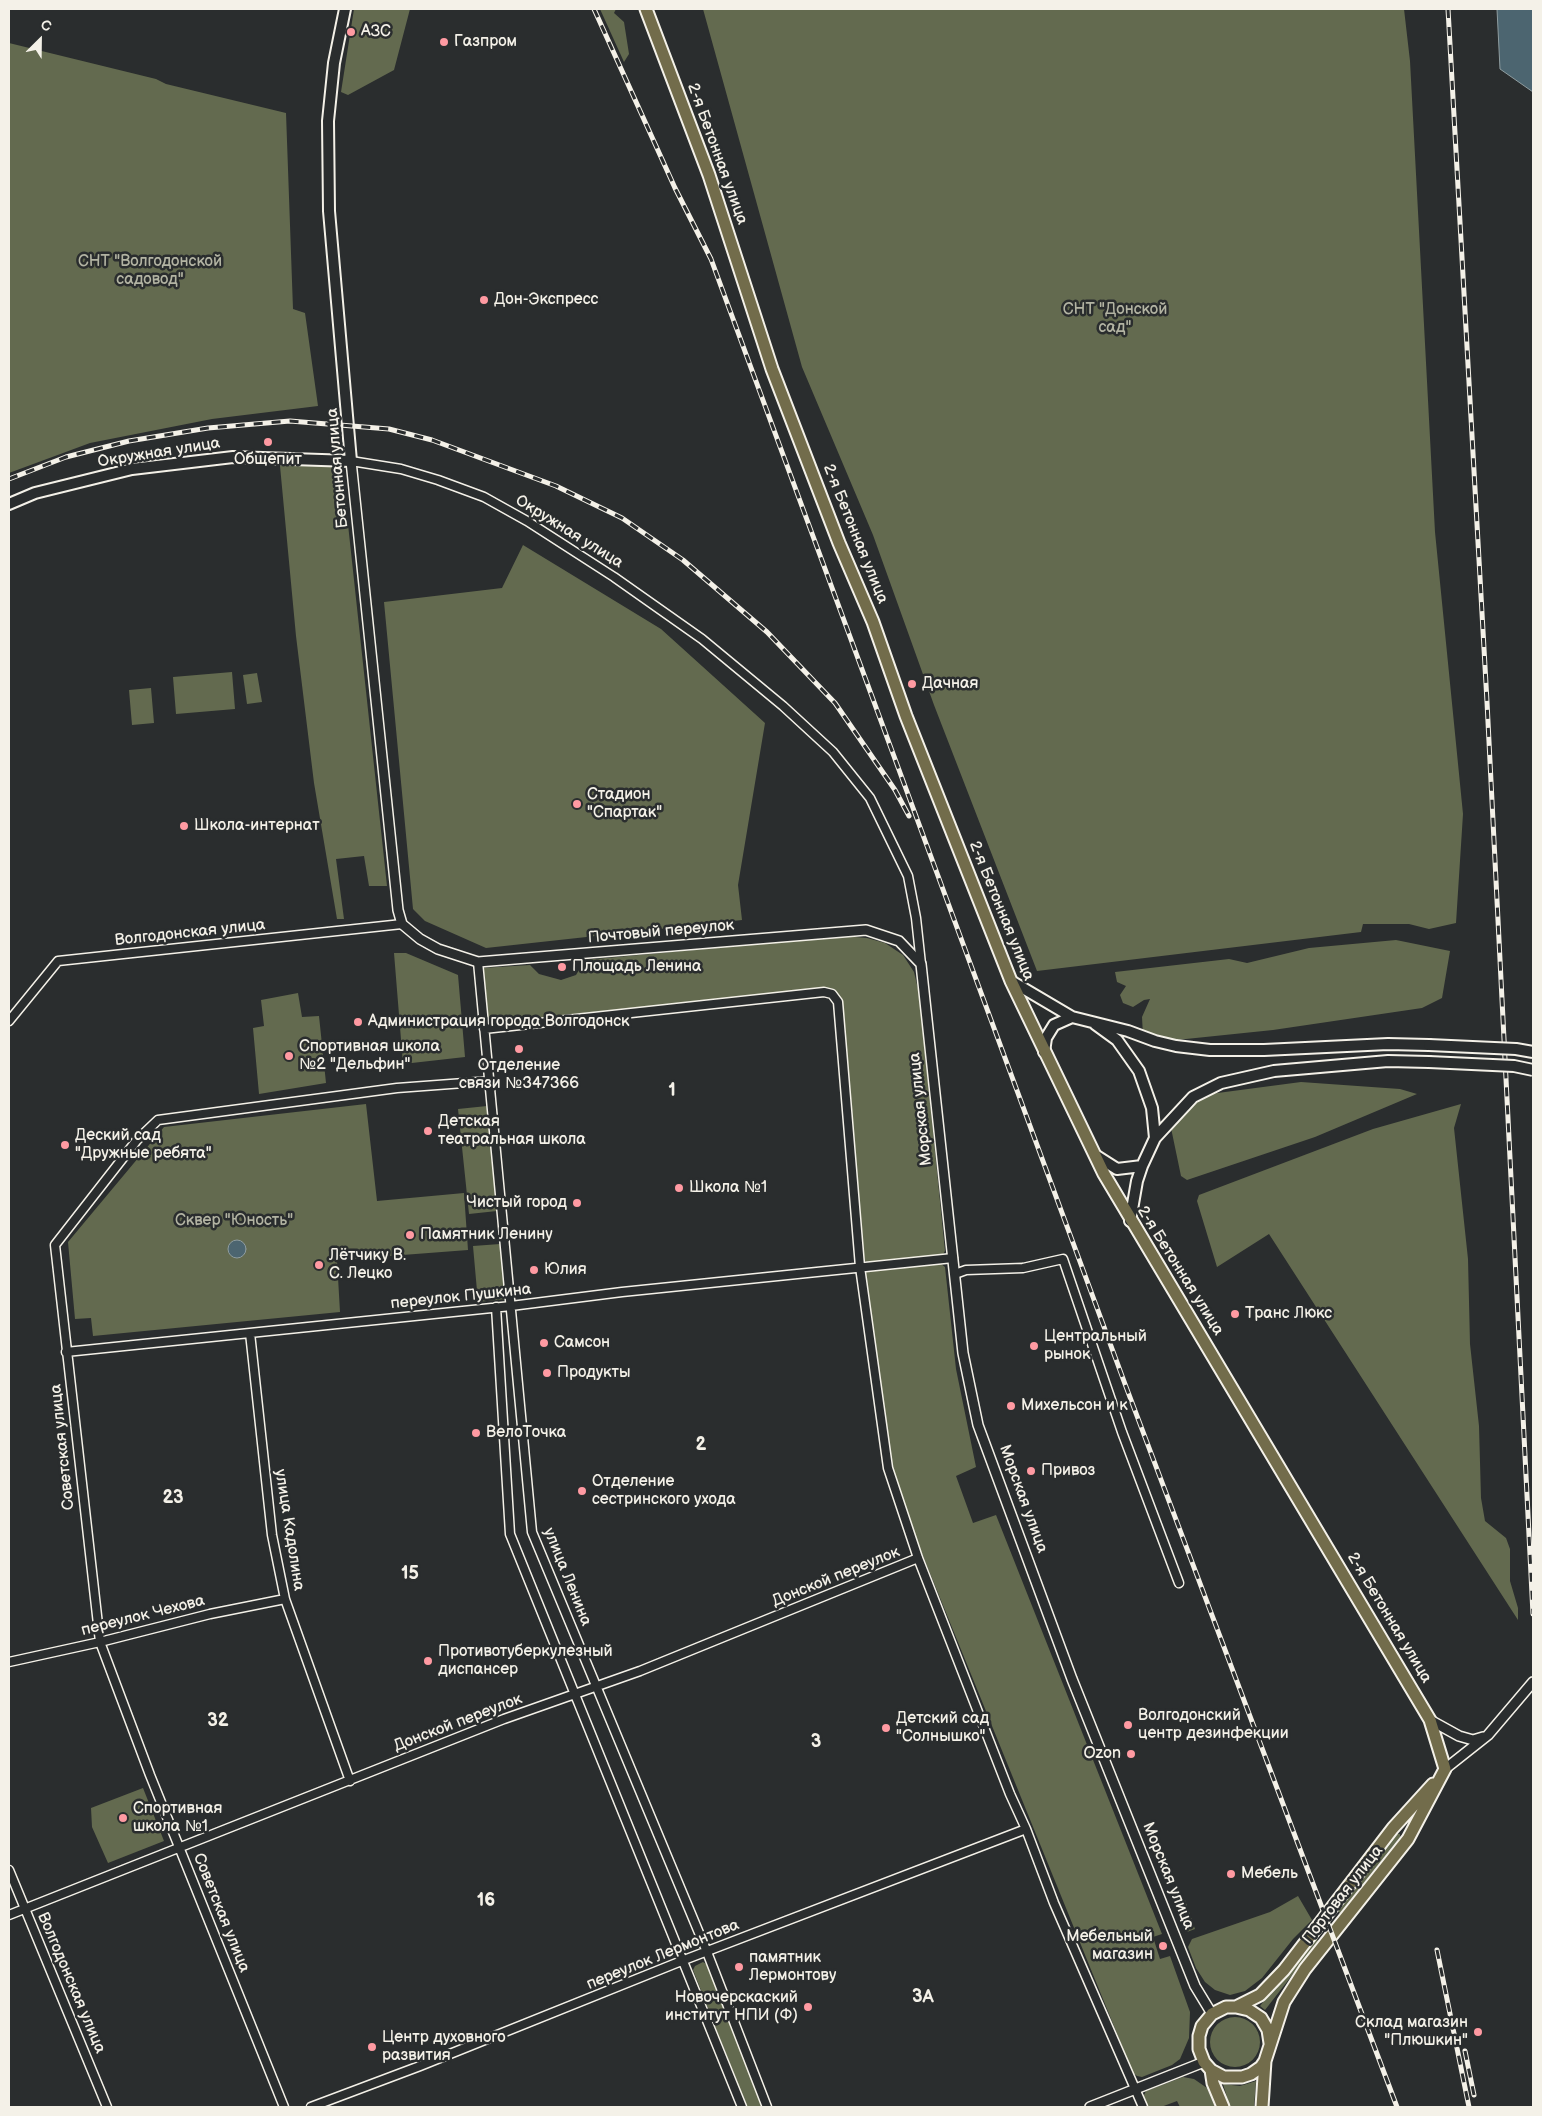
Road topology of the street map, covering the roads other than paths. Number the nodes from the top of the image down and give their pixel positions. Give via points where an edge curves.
1 (345, 9) edge
2 (646, 9) edge
3 (351, 461) junction
4 (9, 504) edge
5 (402, 924) junction
6 (478, 962) junction
7 (921, 964) junction
8 (1011, 981) junction
9 (1072, 1017) junction
10 (1090, 1021) junction
11 (9, 1022) edge
12 (484, 1029) junction
13 (1044, 1052) junction
14 (1533, 1052) edge
15 (1533, 1070) edge
16 (490, 1081) junction
17 (1155, 1138) junction
18 (1095, 1155) junction
19 (1142, 1166) junction
20 (1130, 1221) junction
21 (953, 1258) junction
22 (860, 1267) junction
23 (955, 1274) junction
24 (511, 1306) junction
25 (496, 1307) junction
26 (250, 1333) junction
27 (66, 1352) junction
28 (918, 1558) junction
29 (1179, 1583) dead end
30 (285, 1599) junction
31 (100, 1642) junction
32 (9, 1662) edge
33 (1533, 1682) edge
34 (596, 1686) junction
35 (575, 1694) junction
36 (1430, 1720) junction
37 (1488, 1735) junction
38 (1445, 1769) junction
39 (350, 1781) junction
40 (1393, 1828) junction
41 (1026, 1829) junction
42 (1408, 1840) junction
43 (181, 1848) junction
44 (9, 1870) edge
45 (24, 1908) junction
46 (9, 1915) edge
47 (707, 1952) junction
48 (684, 1960) junction
49 (1236, 2007) junction
50 (1212, 2014) junction
51 (1270, 2043) junction
52 (1265, 2061) junction
53 (1208, 2066) junction
54 (1135, 2089) junction
55 (108, 2107) edge
56 (284, 2107) edge
57 (311, 2107) edge
58 (742, 2107) edge
59 (767, 2107) edge
60 (1090, 2107) edge
61 (1143, 2107) edge
62 (1223, 2107) edge
63 (1262, 2107) edge

1 - 3 main road, Бетонная улица via 328,110 328,151 329,210
2 - 8 main road, 2-я Бетонная улица via 709,175 772,369
3 - 4 main road, Окружная улица via 233,457 140,468 35,492
3 - 5 street, Бетонная улица
3 - 7 street, Окружная улица via 400,469 438,480 484,497 527,521 702,639 777,700 833,752 870,798 908,876
5 - 6 street, Почтовый переулок via 438,949
5 - 11 street, Волгодонская улица via 58,961
6 - 7 street, Почтовый переулок via 866,930 899,941
6 - 12 street, улица Ленина
7 - 21 street, Морская улица
8 - 9 main road
8 - 13 main road, 2-я Бетонная улица
9 - 10 main road
9 - 13 main road via 1054,1025 1046,1038
10 - 14 main road, bridge via 1162,1042 1210,1050 1388,1044
10 - 17 main road via 1117,1040 1139,1072 1152,1108
12 - 16 street, улица Ленина
12 - 22 street via 824,992 832,994 838,1002
13 - 18 main road, 2-я Бетонная улица
15 - 17 main road, bridge via 1514,1066 1388,1060 1274,1071 1221,1083 1193,1096
16 - 24 street, улица Ленина
16 - 27 street, Советская улица via 397,1088 158,1120 138,1140 55,1245
17 - 19 main road
18 - 19 main road via 1118,1169
18 - 20 main road, 2-я Бетонная улица
19 - 20 main road
20 - 36 main road, 2-я Бетонная улица
21 - 22 street, переулок Пушкина
21 - 23 street, Морская улица
22 - 24 street, переулок Пушкина
22 - 28 street via 888,1468
23 - 29 street via 966,1270 1023,1268 1063,1259 1122,1432
23 - 50 street, Морская улица via 963,1353 978,1425 1075,1688 1195,1986
24 - 25 street, переулок Пушкина
24 - 34 street, улица Ленина via 532,1532
25 - 26 street, переулок Пушкина
25 - 35 street via 510,1534
26 - 27 street, переулок Пушкина
26 - 30 street, улица Кадолина via 272,1535
27 - 31 street, Советская улица
28 - 34 street, Донской переулок
28 - 41 street
30 - 31 street, переулок Чехова
30 - 39 street, улица Кадолина
31 - 32 street, переулок Чехова
31 - 43 street, Советская улица
33 - 37 street, Портовая улица
34 - 35 street, Донской переулок
34 - 47 street, улица Ленина
35 - 39 street, Донской переулок
35 - 48 street
36 - 37 street via 1473,1740
36 - 38 main road, 2-я Бетонная улица
37 - 38 street, Портовая улица
38 - 40 main road, Портовая улица
38 - 42 main road, Портовая улица
39 - 43 street, Донской переулок
40 - 42 main road via 1405,1832
40 - 49 main road, Портовая улица via 1284,1970 1260,1995
41 - 47 street, переулок Лермонтова
41 - 54 street
42 - 51 main road, Портовая улица via 1305,1969 1284,2002
43 - 45 street, Донской переулок
43 - 56 street, Советская улица
44 - 45 street, Волгодонская улица
45 - 46 street, Донской переулок
45 - 55 street, Волгодонская улица
47 - 48 street, переулок Лермонтова
47 - 59 street, улица Ленина
48 - 57 street, переулок Лермонтова
48 - 58 street
49 - 50 main road via 1226,2007
49 - 51 main road via 1261,2018 1268,2030
50 - 53 main road via 1202,2026 1199,2036 1199,2049
51 - 52 main road
52 - 53 main road via 1242,2078 1224,2077
52 - 63 main road
53 - 54 street
53 - 62 main road
54 - 60 street
54 - 61 street

